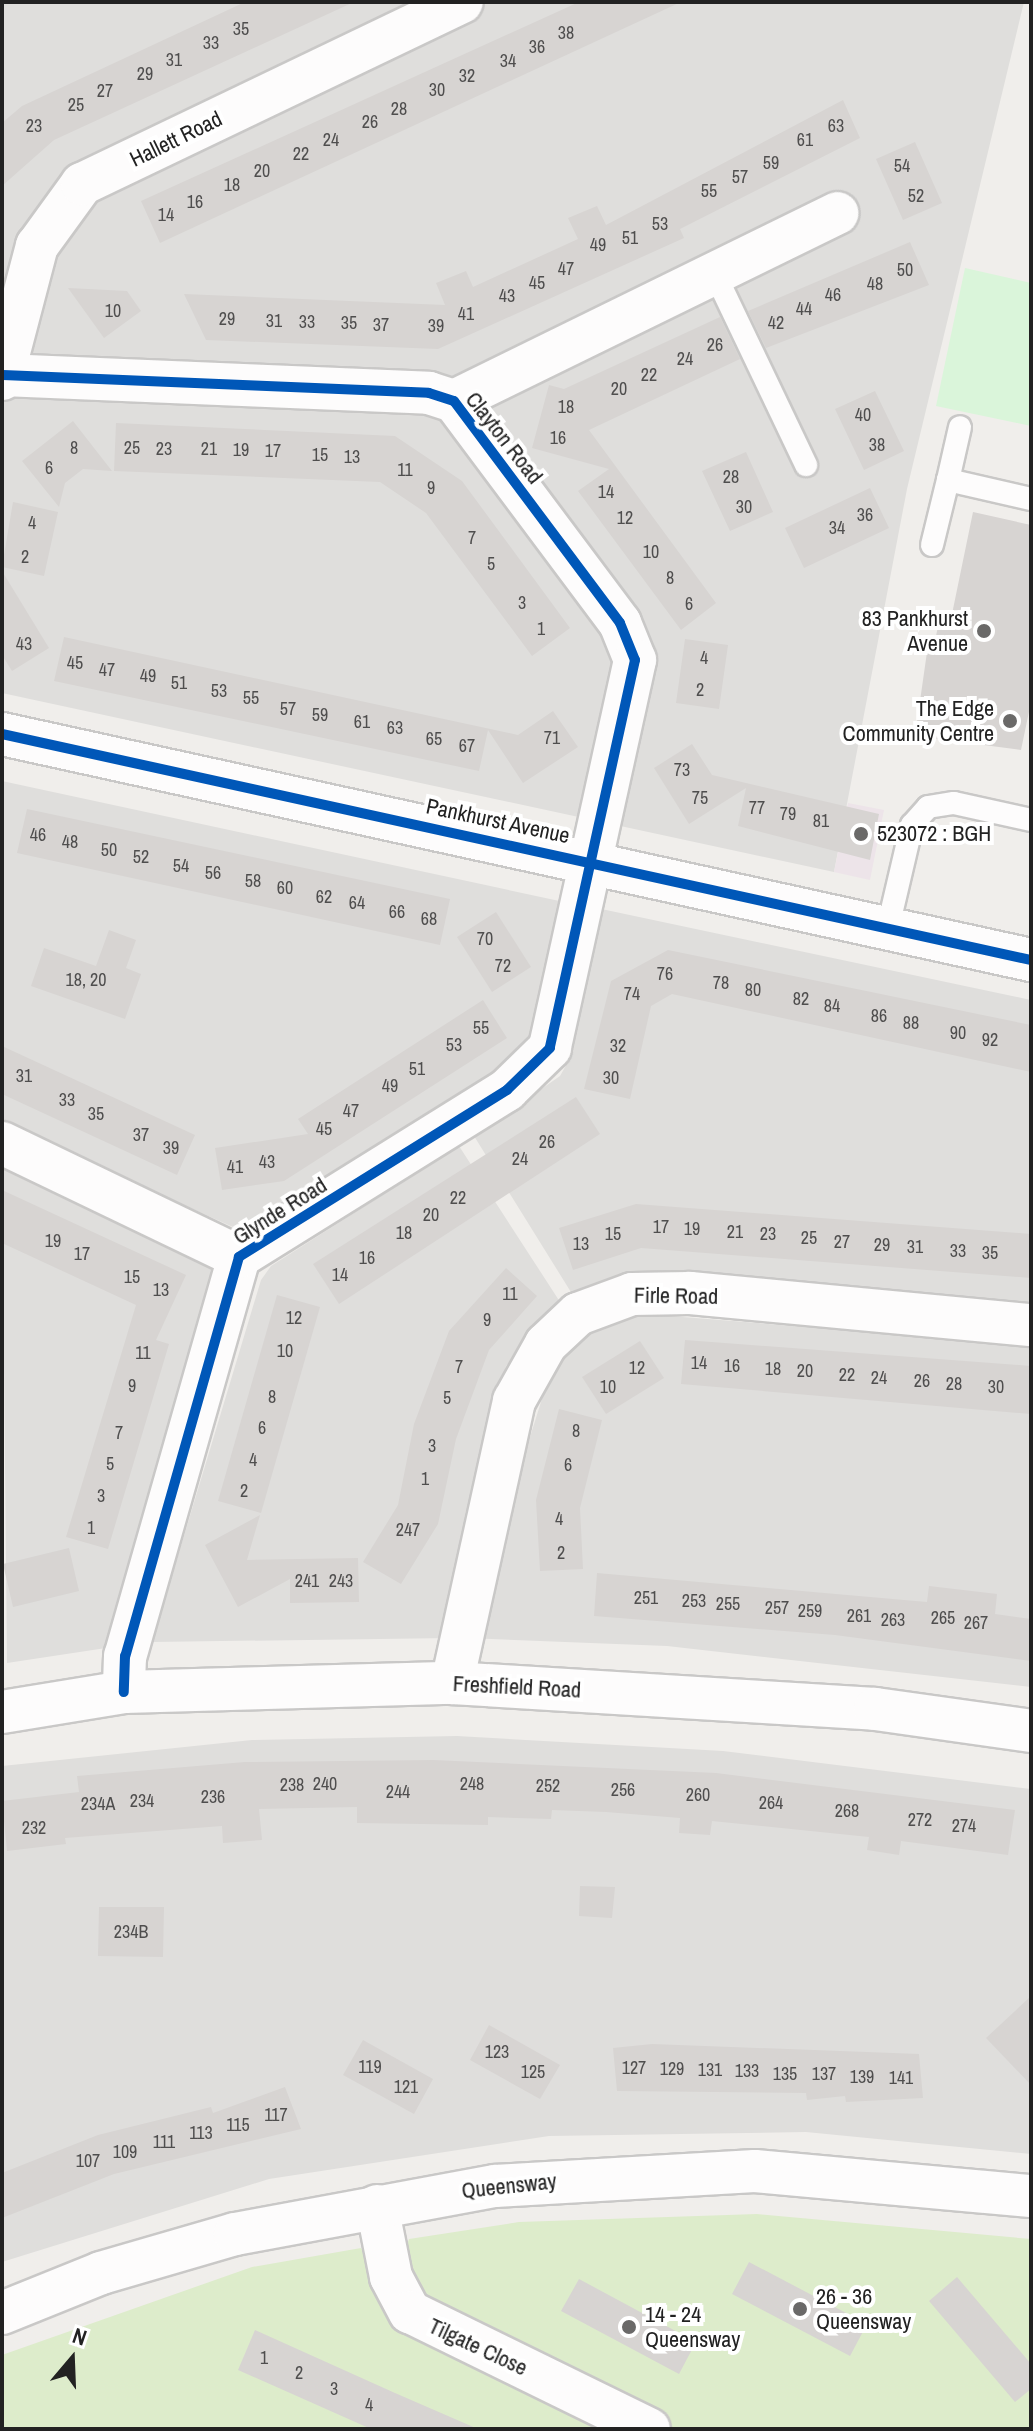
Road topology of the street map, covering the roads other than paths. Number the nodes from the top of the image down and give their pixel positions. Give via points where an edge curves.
1 (462, 2) edge
2 (837, 213) dead end
3 (714, 272) junction
4 (2, 377) edge
5 (454, 401) junction
6 (960, 427) dead end
7 (806, 465) dead end
8 (948, 480) junction
9 (1031, 499) edge
10 (932, 545) dead end
11 (2, 734) edge
12 (1031, 820) edge
13 (594, 862) junction
14 (888, 927) junction
15 (1031, 960) edge
16 (2, 1143) edge
17 (239, 1257) junction
18 (1031, 1325) edge
19 (452, 1683) junction
20 (124, 1692) junction
21 (2, 1712) edge
22 (1031, 1731) edge
23 (1031, 2196) edge
24 (377, 2206) junction
25 (2, 2313) edge
26 (649, 2429) edge

1 - 4 street, Hallett Road via 82,184 37,246
2 - 3 street, Clayton Road
3 - 5 street, Clayton Road
3 - 7 lane
4 - 5 street, Clayton Road via 429,393
5 - 13 street, Clayton Road via 633,648 633,681
6 - 8 lane
8 - 9 lane
8 - 10 lane
11 - 13 street, Pankhurst Avenue
12 - 14 lane via 954,803 928,807 912,825
13 - 14 street, Pankhurst Avenue
13 - 17 street, Glynde Road via 542,1061 379,1173
14 - 15 street, Pankhurst Avenue
16 - 17 street, Glynde Road
17 - 20 street, Glynde Road via 125,1656
18 - 19 street, Firle Road via 666,1293 613,1298 578,1314 546,1344 514,1401
19 - 20 street, Freshfield Road
19 - 22 street, Freshfield Road via 875,1709
20 - 21 street, Freshfield Road
23 - 24 street, Queensway via 740,2172 495,2186
24 - 25 street, Queensway via 220,2239 101,2273
24 - 26 street, Tilgate Close via 391,2277 410,2312

